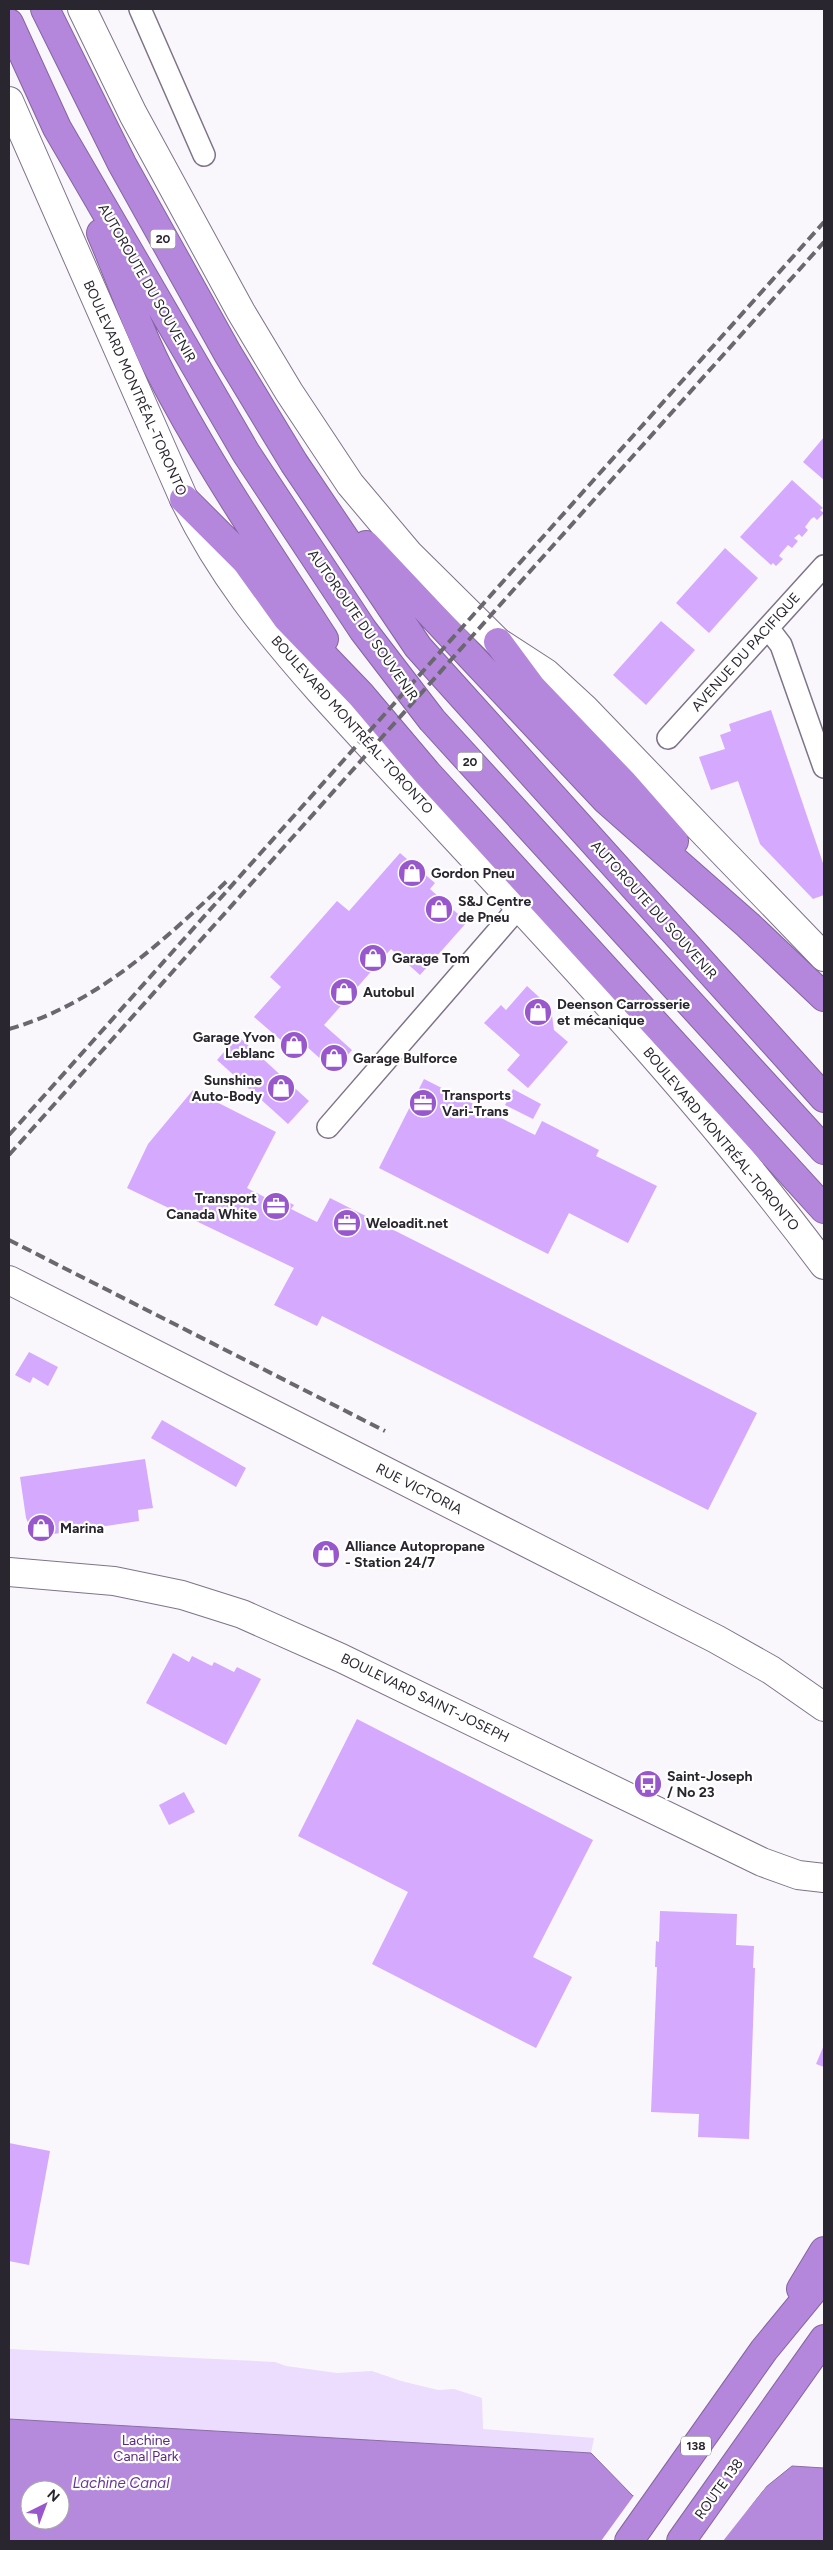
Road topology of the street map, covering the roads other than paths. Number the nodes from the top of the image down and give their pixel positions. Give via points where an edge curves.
1 (45, 9) edge
2 (82, 9) edge
3 (140, 9) edge
4 (9, 23) edge
5 (9, 101) edge
6 (57, 128) junction
7 (204, 155) dead end
8 (294, 463) junction
9 (184, 499) junction
10 (824, 566) edge
11 (768, 628) junction
12 (498, 642) junction
13 (361, 695) junction
14 (668, 738) dead end
15 (824, 767) edge
16 (518, 908) junction
17 (748, 925) junction
18 (824, 957) edge
19 (824, 997) edge
20 (824, 1098) edge
21 (328, 1127) dead end
22 (824, 1150) edge
23 (816, 1199) edge
24 (824, 1265) edge
25 (9, 1280) edge
26 (9, 1572) edge
27 (824, 1707) edge
28 (824, 1878) edge
29 (824, 2251) edge
30 (824, 2276) edge
31 (824, 2339) edge
32 (764, 2350) junction
33 (824, 2362) edge
34 (757, 2436) junction
35 (629, 2541) edge
36 (680, 2541) edge

1 - 8 highway, AUTOROUTE DU SOUVENIR / 20 via 155,224
2 - 12 main road via 186,214 305,417 350,484 392,536
3 - 7 street
4 - 6 highway, AUTOROUTE DU SOUVENIR / 20
5 - 9 main road, BOULEVARD MONTRÉAL-TORONTO
6 - 13 highway via 156,364 254,534
6 - 22 highway, AUTOROUTE DU SOUVENIR / 20 via 246,453 389,666 432,720
8 - 17 highway via 422,606 606,800
8 - 20 highway, AUTOROUTE DU SOUVENIR / 20 via 418,647
9 - 13 highway via 246,561 288,618
9 - 16 main road, BOULEVARD MONTRÉAL-TORONTO via 221,567 263,626
10 - 11 street, AVENUE DU PACIFIQUE
11 - 14 street, AVENUE DU PACIFIQUE
11 - 15 street via 781,646
12 - 17 highway via 532,688 624,784
12 - 18 main road via 546,673 578,702
13 - 23 highway via 426,772
16 - 21 street
16 - 24 main road, BOULEVARD MONTRÉAL-TORONTO via 713,1124
17 - 19 highway
25 - 27 main road, RUE VICTORIA via 716,1639 771,1670
26 - 28 main road, BOULEVARD SAINT-JOSEPH via 114,1581 182,1595 242,1614 341,1658 762,1862 798,1875
29 - 32 highway
30 - 32 highway, 138
31 - 34 highway
32 - 35 highway, 138
33 - 34 highway
34 - 36 highway, ROUTE 138

